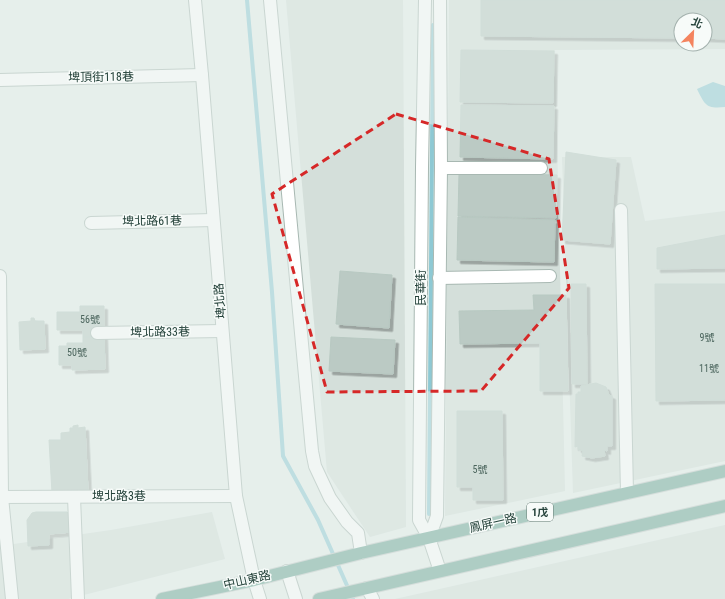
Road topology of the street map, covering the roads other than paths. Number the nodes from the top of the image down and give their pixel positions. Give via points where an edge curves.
1 (195, 0) edge
2 (270, 0) edge
3 (425, 0) edge
4 (440, 0) edge
5 (202, 75) junction
6 (0, 80) edge
7 (441, 168) junction
8 (540, 168) dead end
9 (620, 210) dead end
10 (213, 220) junction
11 (91, 223) dead end
12 (0, 276) edge
13 (550, 276) dead end
14 (439, 278) junction
15 (222, 331) junction
16 (97, 333) dead end
17 (725, 470) edge
18 (627, 493) junction
19 (236, 496) junction
20 (1, 497) edge
21 (74, 497) junction
22 (725, 506) edge
23 (429, 538) junction
24 (357, 554) junction
25 (287, 570) junction
26 (440, 571) junction
27 (254, 580) junction
28 (364, 588) junction
29 (12, 599) edge
30 (78, 599) edge
31 (162, 599) edge
32 (260, 599) edge
33 (296, 599) edge
34 (318, 599) edge
35 (373, 599) edge

1 - 5 street, 埤北路
2 - 24 street via 312,451 315,466 330,498 358,533
3 - 23 street, 民華街 via 419,520
4 - 7 street
5 - 6 street, 埤頂街118巷
5 - 10 street, 埤北路
7 - 8 street
7 - 14 street
9 - 18 street
10 - 11 street, 埤北路61巷
10 - 15 street, 埤北路
12 - 20 street
13 - 14 street
14 - 23 street via 437,516
15 - 16 street, 埤北路33巷
15 - 19 street, 埤北路
17 - 18 main road, 鳳屏一路 / 1戊
18 - 23 main road, 鳳屏一路 / 1戊
19 - 21 street, 埤北路3巷
19 - 27 street, 埤北路
20 - 21 street, 埤北路3巷
20 - 29 street
21 - 30 street
22 - 26 main road
23 - 24 main road, 鳳屏一路 / 1戊
23 - 26 street, 民華街
24 - 25 main road, 中山東路 / 1戊
25 - 27 main road, 中山東路 / 1戊
25 - 33 street
26 - 28 main road
27 - 31 main road, 中山東路 / 1戊
27 - 32 street, 埤北路
28 - 34 main road
28 - 35 street

